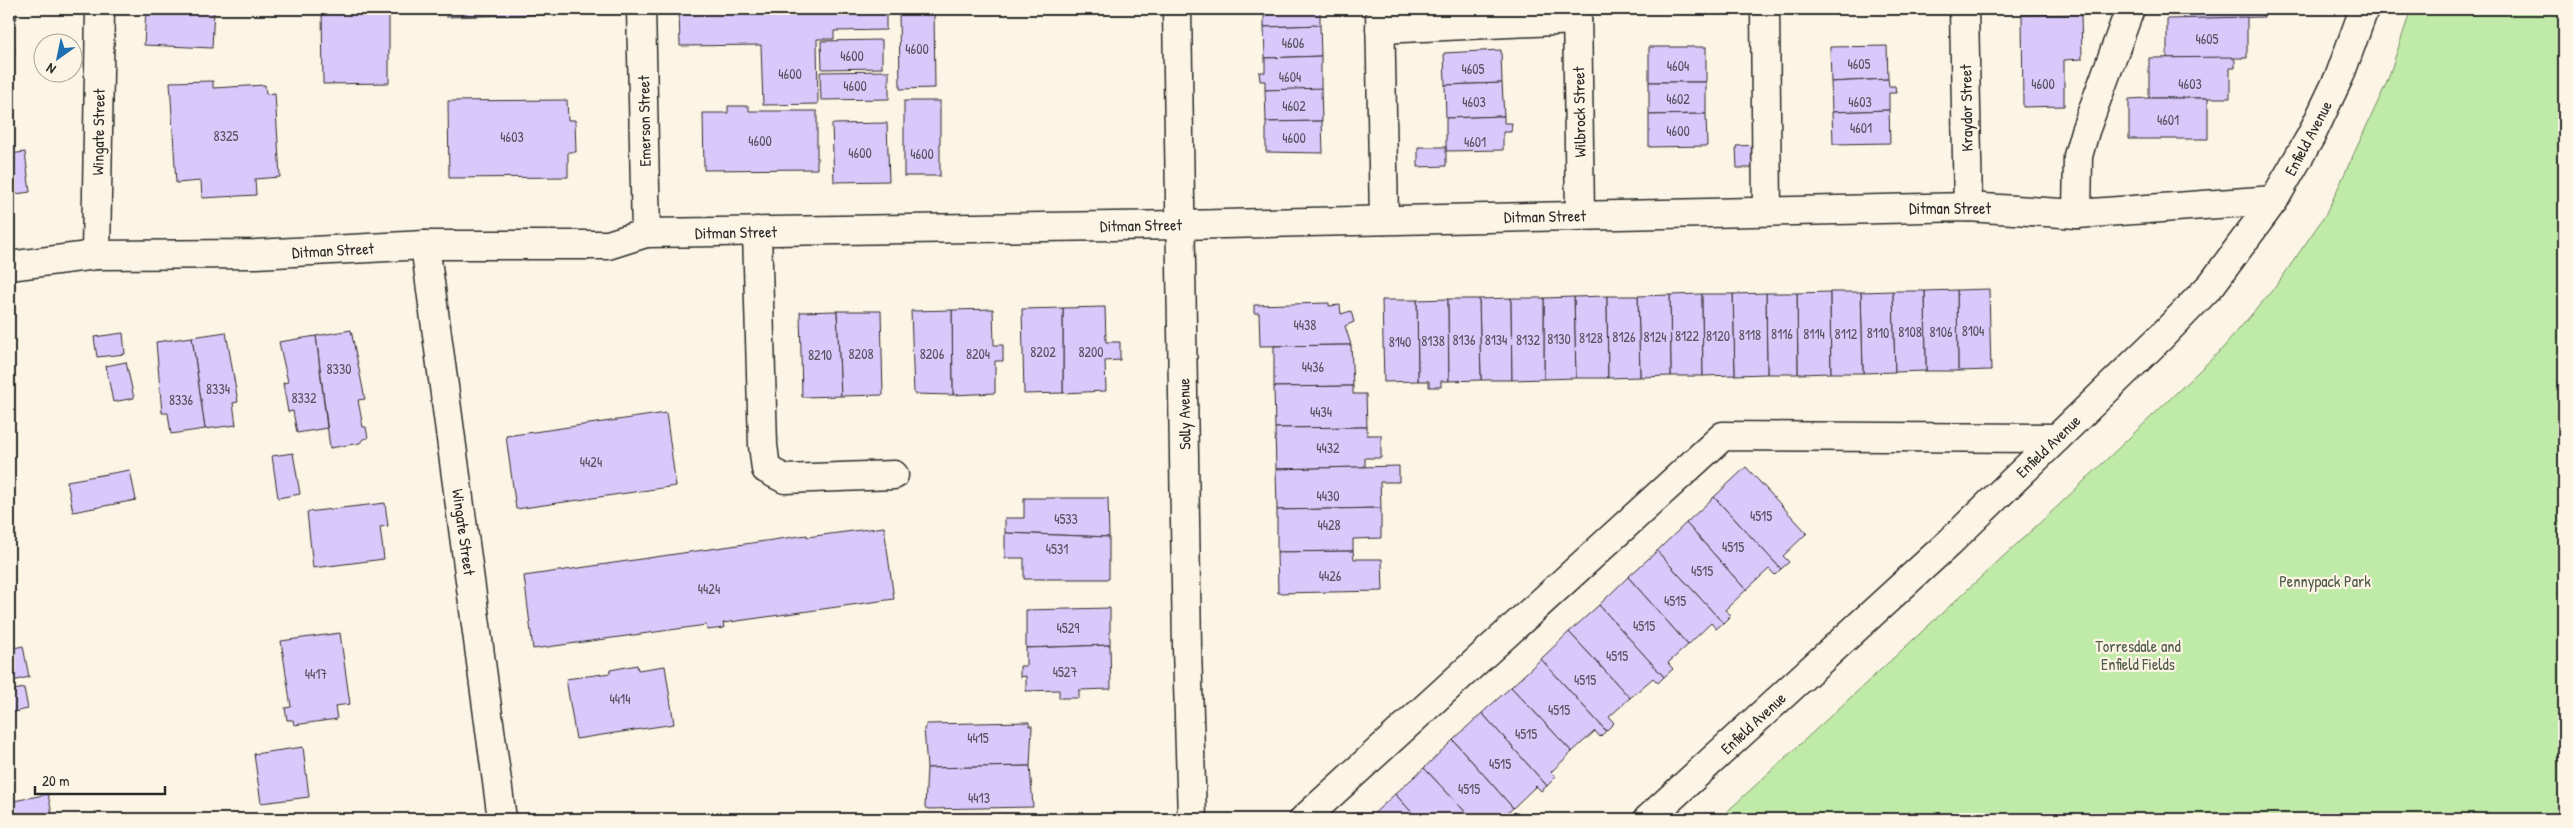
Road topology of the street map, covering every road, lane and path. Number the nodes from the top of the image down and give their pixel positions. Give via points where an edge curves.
1 (100, 9) edge
2 (641, 9) edge
3 (1177, 9) edge
4 (1765, 9) edge
5 (1964, 9) edge
6 (2130, 9) edge
7 (2364, 9) edge
8 (1577, 14) edge
9 (1380, 19) edge
10 (2274, 200) junction
11 (1968, 207) junction
12 (1767, 211) junction
13 (2077, 214) junction
14 (1580, 215) junction
15 (1384, 220) junction
16 (1181, 225) junction
17 (757, 231) junction
18 (646, 233) junction
19 (425, 245) junction
20 (96, 255) junction
21 (9, 266) edge
22 (2057, 438) junction
23 (894, 475) dead end
24 (502, 819) edge
25 (1192, 819) edge
26 (1304, 819) edge
27 (1648, 819) edge

1 - 20 street, Wingate Street
2 - 18 street, Emerson Street
3 - 16 street, Solly Avenue
4 - 12 street
5 - 11 street, Kraydor Street
6 - 13 street via 2078,156
7 - 10 street, Enfield Avenue via 2340,74 2311,136
8 - 9 street
8 - 14 street, Wilbrock Street
9 - 15 street
10 - 13 street, Ditman Street
10 - 22 street, Enfield Avenue via 2212,284
11 - 12 street, Ditman Street
11 - 13 street, Ditman Street
12 - 14 street, Ditman Street
14 - 15 street, Ditman Street
15 - 16 street, Ditman Street
16 - 17 street, Ditman Street
16 - 25 street, Solly Avenue
17 - 18 street, Ditman Street
17 - 23 street via 766,468 785,479
18 - 19 street, Ditman Street via 608,245
19 - 20 street, Ditman Street via 256,254
19 - 24 street, Wingate Street
20 - 21 street, Ditman Street
22 - 26 street via 1723,436
22 - 27 street, Enfield Avenue via 1950,542

